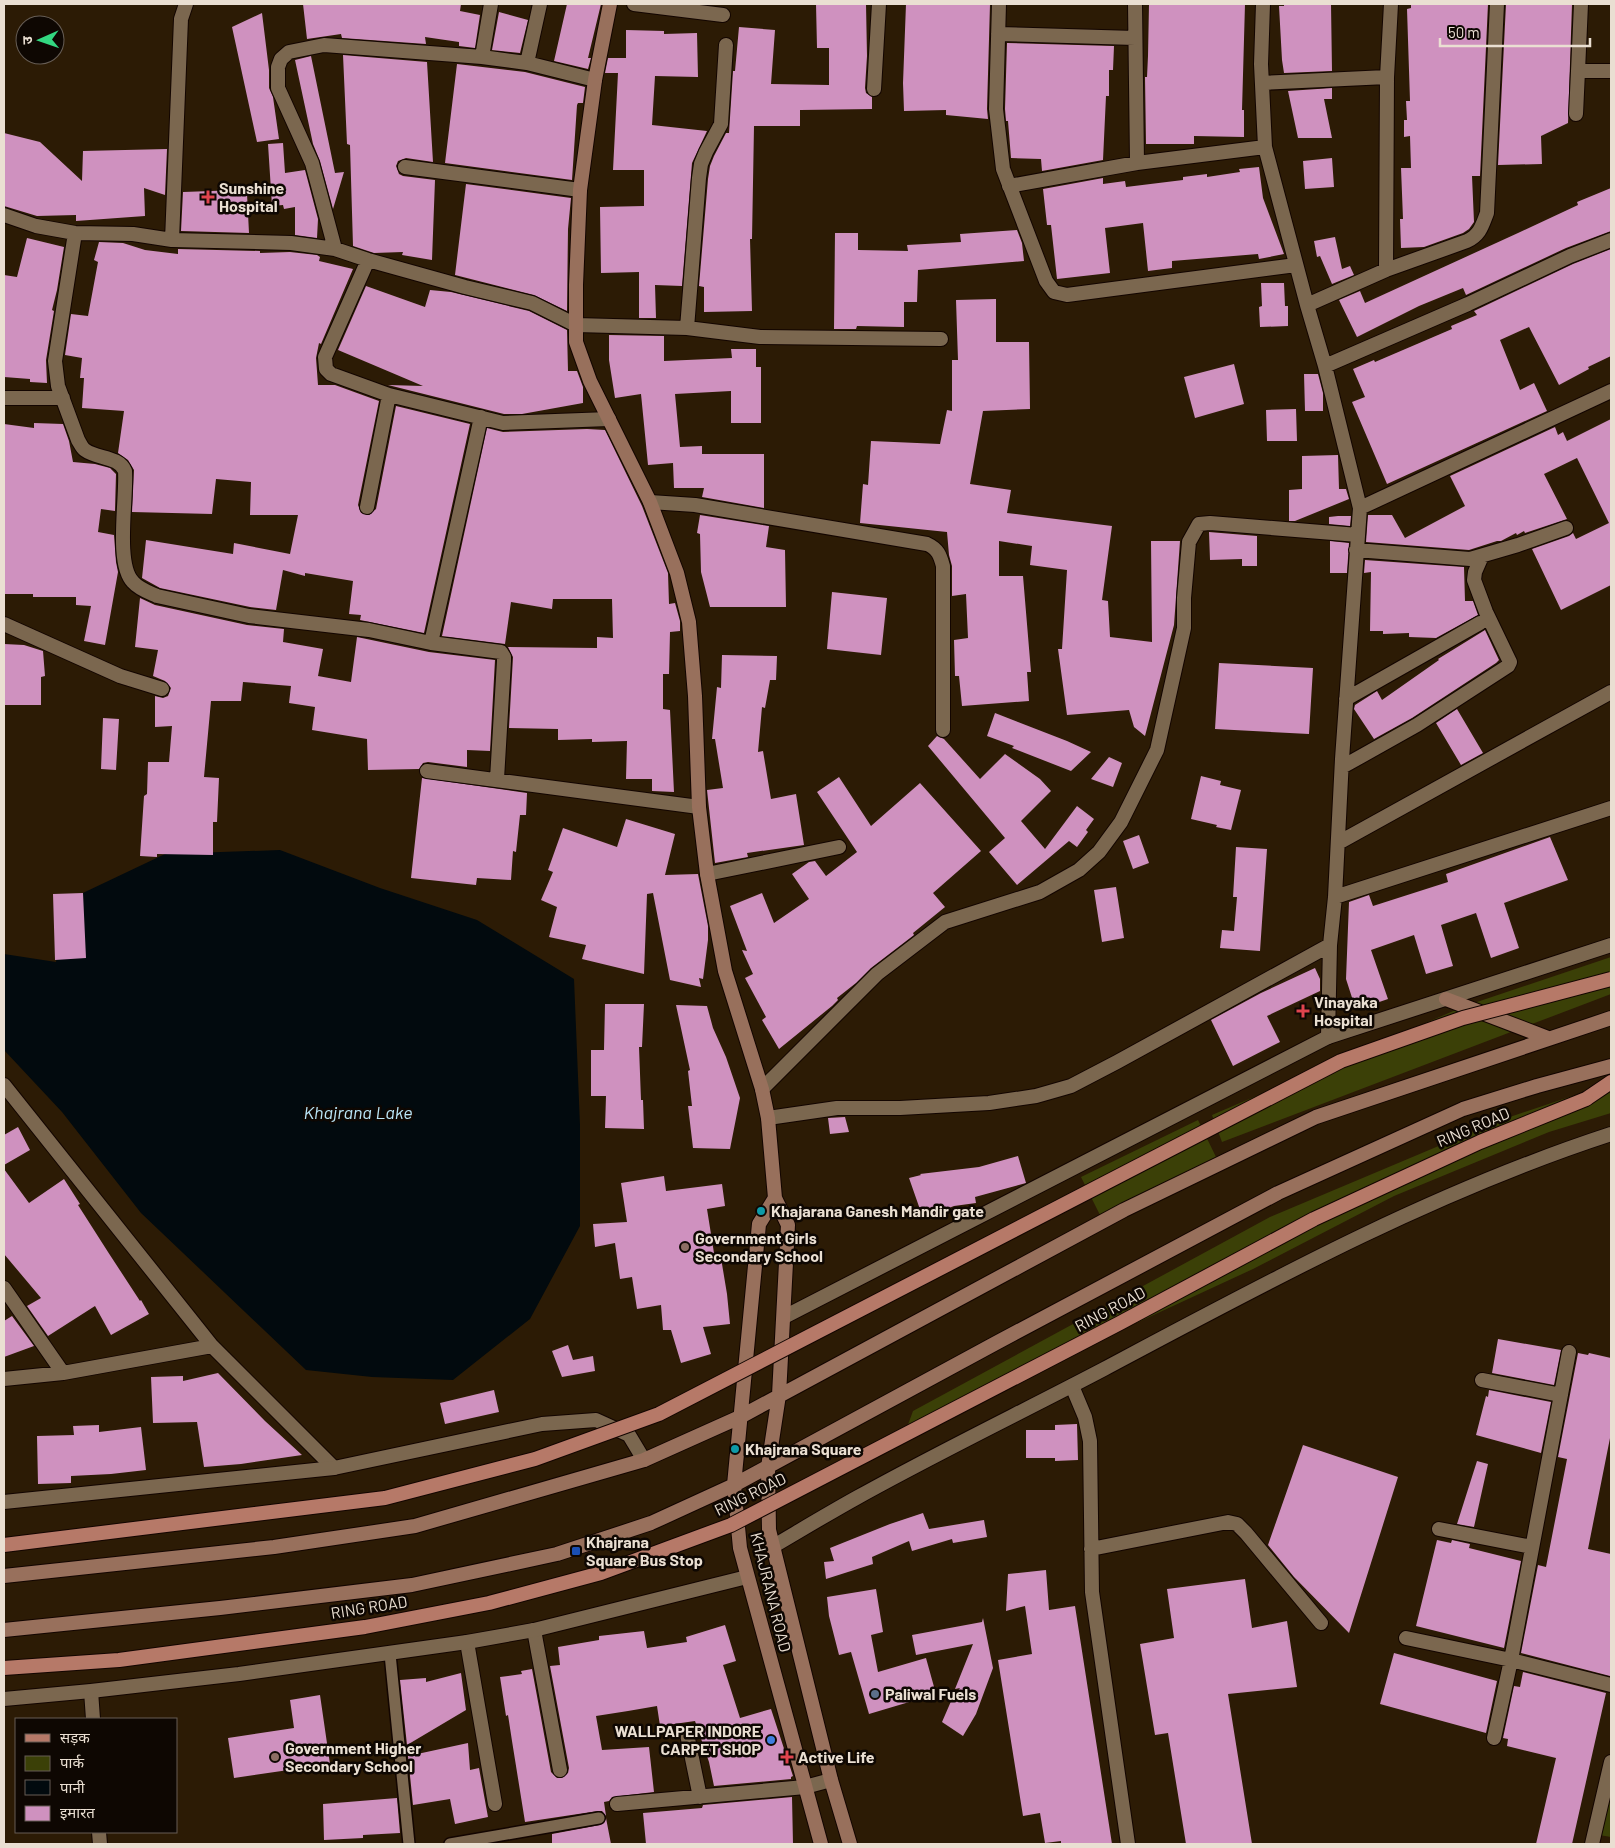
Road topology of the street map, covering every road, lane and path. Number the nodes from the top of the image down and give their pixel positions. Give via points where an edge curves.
1 (186, 4) edge
2 (491, 4) edge
3 (540, 4) edge
4 (610, 4) edge
5 (634, 4) edge
6 (879, 4) edge
7 (999, 4) edge
8 (1135, 4) edge
9 (1263, 4) edge
10 (1391, 4) edge
11 (1497, 4) edge
12 (1581, 4) edge
13 (723, 15) dead end
14 (998, 34) junction
15 (1135, 38) junction
16 (726, 45) dead end
17 (482, 57) junction
18 (527, 63) junction
19 (1611, 71) edge
20 (1578, 72) junction
21 (1387, 77) junction
22 (595, 80) junction
23 (1262, 83) junction
24 (874, 89) dead end
25 (1576, 114) dead end
26 (1265, 147) junction
27 (1137, 164) junction
28 (405, 167) dead end
29 (1009, 186) junction
30 (580, 190) junction
31 (4, 216) edge
32 (75, 233) junction
33 (172, 240) junction
34 (1611, 240) edge
35 (334, 249) junction
36 (368, 260) junction
37 (1296, 265) junction
38 (1386, 270) junction
39 (1307, 305) junction
40 (576, 324) junction
41 (687, 328) junction
42 (941, 339) dead end
43 (1325, 366) junction
44 (1611, 391) edge
45 (389, 395) junction
46 (4, 398) edge
47 (63, 398) junction
48 (481, 417) junction
49 (608, 420) junction
50 (650, 502) junction
51 (367, 507) dead end
52 (1360, 508) junction
53 (1566, 528) dead end
54 (1358, 535) junction
55 (1356, 550) junction
56 (1482, 556) junction
57 (1480, 622) dead end
58 (4, 624) edge
59 (431, 643) junction
60 (162, 689) dead end
61 (1611, 692) edge
62 (1346, 699) junction
63 (943, 730) dead end
64 (1342, 767) junction
65 (427, 771) dead end
66 (497, 779) junction
67 (699, 807) junction
68 (1611, 808) edge
69 (1338, 843) junction
70 (839, 847) dead end
71 (707, 874) junction
72 (1335, 897) junction
73 (1611, 944) edge
74 (1330, 945) junction
75 (1611, 979) edge
76 (1446, 999) junction
77 (1611, 1018) edge
78 (1328, 1037) junction
79 (1548, 1038) junction
80 (1611, 1066) edge
81 (1611, 1082) edge
82 (4, 1086) edge
83 (762, 1089) junction
84 (768, 1118) junction
85 (1611, 1134) edge
86 (775, 1198) junction
87 (4, 1288) edge
88 (784, 1316) junction
89 (212, 1346) junction
90 (1569, 1352) dead end
91 (63, 1372) junction
92 (4, 1378) edge
93 (1482, 1380) dead end
94 (1072, 1386) junction
95 (780, 1395) junction
96 (1561, 1395) junction
97 (740, 1417) junction
98 (644, 1460) junction
99 (768, 1466) junction
100 (334, 1468) junction
101 (734, 1485) junction
102 (4, 1502) edge
103 (1439, 1529) dead end
104 (4, 1545) edge
105 (772, 1547) junction
106 (1532, 1547) junction
107 (1091, 1549) junction
108 (4, 1576) edge
109 (747, 1577) junction
110 (1321, 1623) dead end
111 (4, 1630) edge
112 (534, 1630) junction
113 (1406, 1638) dead end
114 (467, 1642) junction
115 (390, 1654) junction
116 (1511, 1660) junction
117 (4, 1668) edge
118 (1611, 1685) edge
119 (91, 1691) junction
120 (4, 1700) edge
121 (93, 1718) edge
122 (687, 1734) dead end
123 (1494, 1738) dead end
124 (1611, 1762) edge
125 (560, 1770) dead end
126 (831, 1780) junction
127 (805, 1787) junction
128 (700, 1797) junction
129 (495, 1804) dead end
130 (617, 1804) dead end
131 (599, 1818) dead end
132 (409, 1844) edge
133 (450, 1844) edge
134 (821, 1844) edge
135 (850, 1844) edge
136 (1128, 1844) edge
137 (1592, 1844) edge

1 - 33 street via 181,19
2 - 17 street
3 - 18 street
4 - 22 main road
5 - 13 street
6 - 24 street
7 - 14 street
8 - 15 street
9 - 23 street
10 - 21 street
11 - 38 street via 1487,213 1482,226 1475,238
12 - 20 street
14 - 15 street
14 - 29 street via 996,109 1003,169
15 - 27 street
16 - 41 street via 721,124 706,152 699,178
17 - 18 street
17 - 35 street via 324,46 289,52 281,59 278,88 312,163
18 - 22 street
19 - 20 street
20 - 25 street
21 - 23 street
21 - 38 street
22 - 30 main road
23 - 26 street
26 - 27 street
26 - 37 street
27 - 29 street
28 - 30 street
29 - 37 street via 1046,281 1054,292 1067,295
30 - 40 main road
31 - 32 street
32 - 33 street via 133,234
32 - 47 street via 55,361
33 - 35 street via 291,243
34 - 43 street
35 - 36 street
36 - 40 street via 532,303
36 - 45 street via 328,349 325,364 330,374
37 - 39 street
38 - 39 street
39 - 43 street
40 - 41 street
40 - 49 main road via 576,342
41 - 42 street via 760,337
43 - 52 street
44 - 52 street
45 - 48 street
45 - 51 street
46 - 47 street
47 - 59 street via 78,440 85,450 119,463 125,471 123,550 131,581 142,590 156,596 249,616 369,630
48 - 49 street via 503,422
48 - 59 street
49 - 50 main road
50 - 63 street via 703,506 934,547 943,566
50 - 67 main road via 676,573 689,622
52 - 54 street
53 - 56 street
54 - 55 street
54 - 83 street via 1199,524 1188,542 1184,628 1157,750 1121,822 1099,852 1079,870 1040,892 945,922 877,974
55 - 56 street via 1470,559
55 - 62 street
56 - 64 street via 1474,580 1510,662 1508,666 1417,725
57 - 62 street
58 - 60 street via 120,676
59 - 66 street via 503,654
61 - 69 street
62 - 64 street
64 - 69 street
65 - 66 street
66 - 67 street
67 - 71 main road
68 - 72 street
69 - 72 street
70 - 71 street
71 - 83 main road via 725,971
72 - 74 street
73 - 76 street
74 - 78 street
74 - 84 street via 1071,1086 1036,1096 989,1103 837,1108
75 - 104 main road, bridge via 1463,1018 1341,1061 659,1414 535,1459 385,1498
76 - 78 street
76 - 79 main road
77 - 79 main road
78 - 88 street
79 - 95 main road via 1316,1117 1124,1210
80 - 99 main road, RING ROAD via 1463,1109 1278,1193
81 - 117 main road, RING ROAD, bridge via 1586,1100 1480,1142 1314,1219 1112,1328 731,1525 600,1573 489,1603 365,1627 119,1660
82 - 89 street
83 - 84 main road
84 - 86 main road
85 - 94 street via 1460,1190 1287,1271
86 - 88 main road, KHAJRANA ROAD via 788,1225
86 - 97 main road, KHAJRANA ROAD via 758,1224
87 - 91 street
88 - 95 main road, KHAJRANA ROAD
89 - 91 street
89 - 100 street
90 - 96 street
91 - 92 street
93 - 96 street
94 - 105 street via 859,1496
94 - 107 street via 1090,1441
95 - 97 main road
95 - 99 main road, KHAJRANA ROAD
96 - 106 street
97 - 98 main road
97 - 101 main road, KHAJRANA ROAD
98 - 100 street via 629,1435 596,1420 542,1424
98 - 108 main road via 415,1526 274,1547
99 - 101 main road, RING ROAD
99 - 105 main road, KHAJRANA ROAD
100 - 102 street
101 - 109 main road, KHAJRANA ROAD via 740,1548
101 - 111 main road, RING ROAD via 651,1523 557,1554 412,1585
103 - 106 street
105 - 126 main road, KHAJRANA ROAD
106 - 116 street
107 - 110 street via 1228,1522 1236,1524
107 - 136 street via 1092,1592
109 - 112 street
109 - 127 main road, KHAJRANA ROAD
112 - 114 street
112 - 125 street
113 - 116 street
114 - 115 street
114 - 129 street
115 - 119 street
115 - 132 lane
116 - 118 street
116 - 123 street
119 - 120 street
119 - 121 street
122 - 128 street
124 - 137 street
126 - 127 street
126 - 135 main road, KHAJRANA ROAD
127 - 128 street
127 - 134 main road, KHAJRANA ROAD
128 - 130 street
131 - 133 lane

